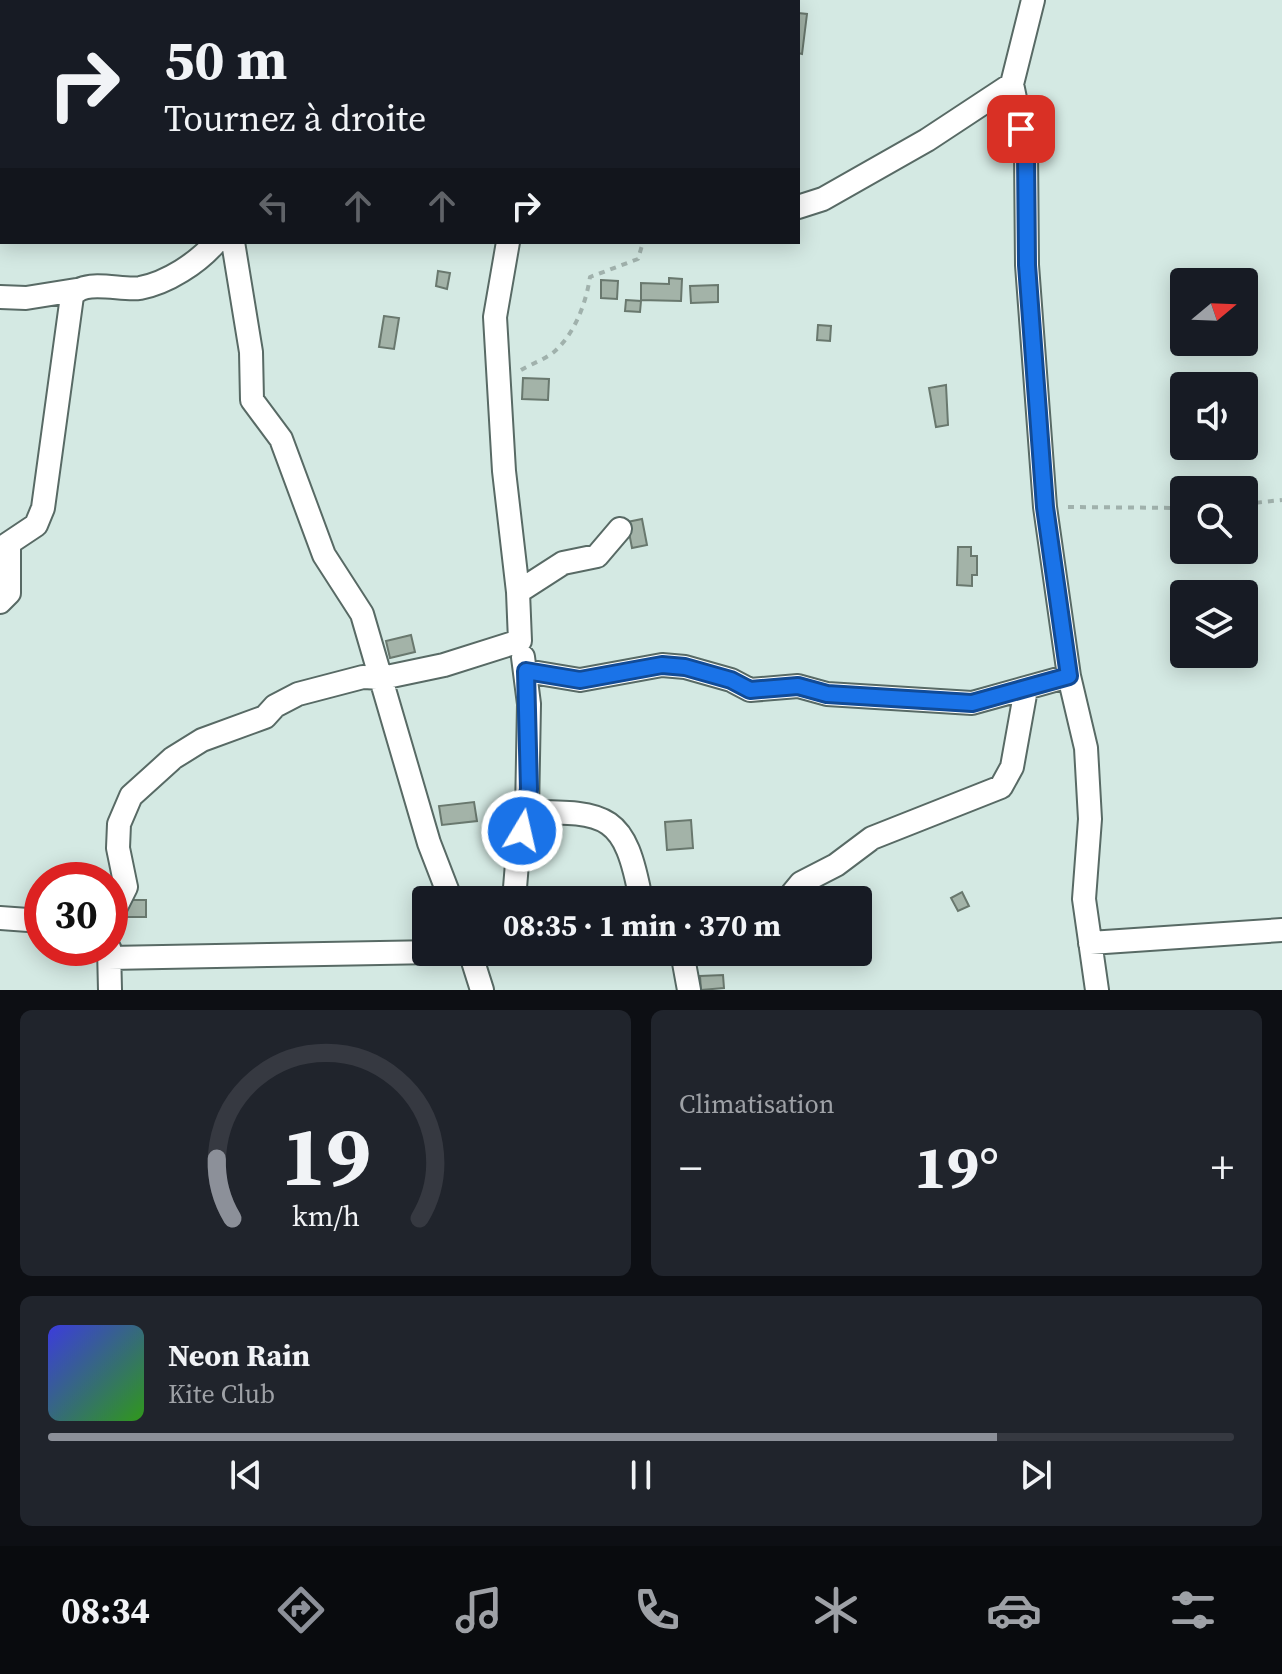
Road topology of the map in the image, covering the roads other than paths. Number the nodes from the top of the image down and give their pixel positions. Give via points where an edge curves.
1 (1033, 0) edge
2 (1012, 84) junction
3 (800, 206) edge
4 (213, 244) edge
5 (233, 244) edge
6 (508, 244) edge
7 (76, 290) junction
8 (0, 297) edge
9 (620, 529) dead end
10 (4, 547) edge
11 (518, 592) junction
12 (0, 602) edge
13 (520, 641) junction
14 (526, 671) junction
15 (1069, 676) junction
16 (382, 678) junction
17 (1026, 689) junction
18 (527, 812) junction
19 (121, 862) edge
20 (446, 886) edge
21 (515, 886) edge
22 (638, 886) edge
23 (799, 886) edge
24 (0, 918) edge
25 (24, 920) edge
26 (1282, 930) edge
27 (1090, 943) junction
28 (412, 952) edge
29 (128, 953) edge
30 (109, 966) edge
31 (474, 966) edge
32 (685, 966) edge
33 (110, 990) edge
34 (482, 990) edge
35 (689, 990) edge
36 (1097, 990) edge

1 - 2 street
2 - 3 street via 927,140 823,199
2 - 15 street via 1026,151 1027,265 1045,507
4 - 7 street via 169,278 140,288
5 - 16 street via 251,352 252,400 285,448 324,555 362,614
6 - 11 street via 495,317
7 - 8 street
7 - 10 street via 43,508 36,525
9 - 11 street via 597,556 563,563
10 - 12 street via 9,593
11 - 13 street
13 - 14 street
13 - 16 street
14 - 17 street via 580,680 662,665 731,680 750,690 798,686 827,694 938,702 972,703
14 - 18 street
15 - 17 street
15 - 27 street via 1086,748 1090,819 1084,899
16 - 19 street via 363,677 298,694 265,717 202,740 131,796 119,824
16 - 20 street
17 - 23 street via 1012,767 1001,787 872,838
18 - 21 street
18 - 22 street via 587,812 605,818 622,835
24 - 25 street
26 - 27 street
27 - 36 street
28 - 29 street
30 - 33 street
31 - 34 street
32 - 35 street

